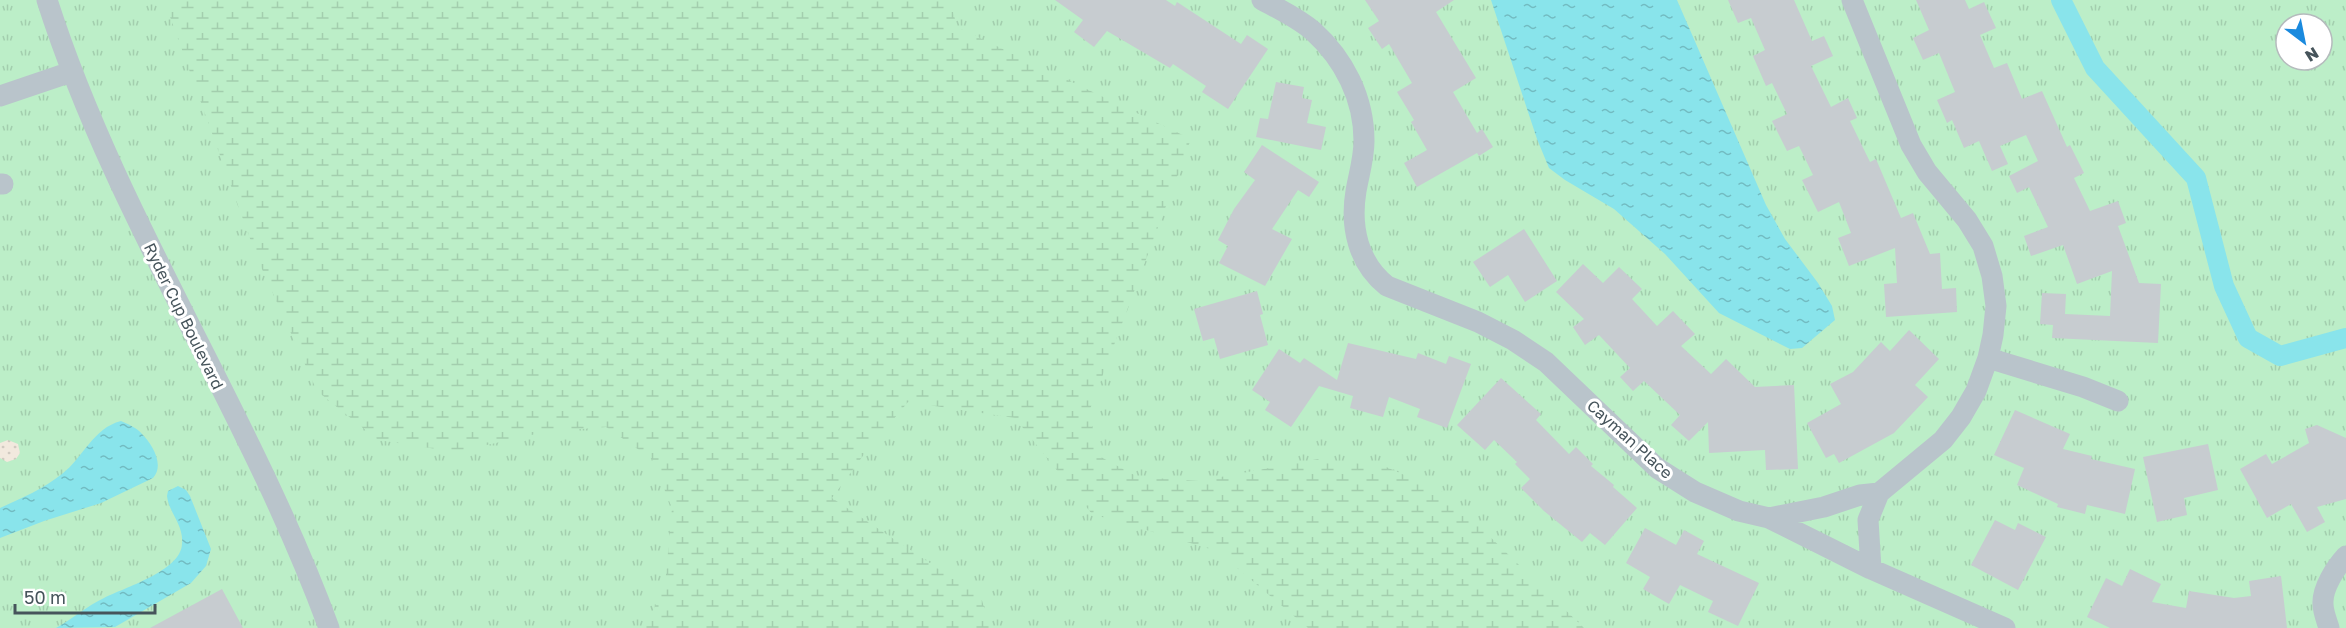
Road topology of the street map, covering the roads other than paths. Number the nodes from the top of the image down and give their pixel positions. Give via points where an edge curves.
1 (47, 0) edge
2 (1262, 0) edge
3 (1852, 0) edge
4 (71, 72) junction
5 (0, 96) edge
6 (1988, 358) junction
7 (2118, 401) dead end
8 (1879, 494) junction
9 (1769, 518) junction
10 (2346, 556) edge
11 (1871, 569) junction
12 (328, 628) edge
13 (2005, 628) edge
14 (2329, 628) edge

1 - 4 street, Ryder Cup Boulevard
2 - 9 street, Cayman Place via 1313,31 1334,53 1350,80 1361,110 1364,141 1355,225 1362,255 1376,278 1514,340 1546,362 1657,468 1695,492 1739,511
3 - 6 street via 1911,145 1927,172 1975,232 1988,261 1996,306
4 - 5 street
4 - 12 street, Ryder Cup Boulevard via 170,289 298,551
6 - 7 street
6 - 8 street via 1976,391 1949,432
8 - 9 street, Cayman Place via 1860,495
8 - 11 street via 1868,520
9 - 11 street
10 - 14 street via 2325,591 2322,604
11 - 13 street

